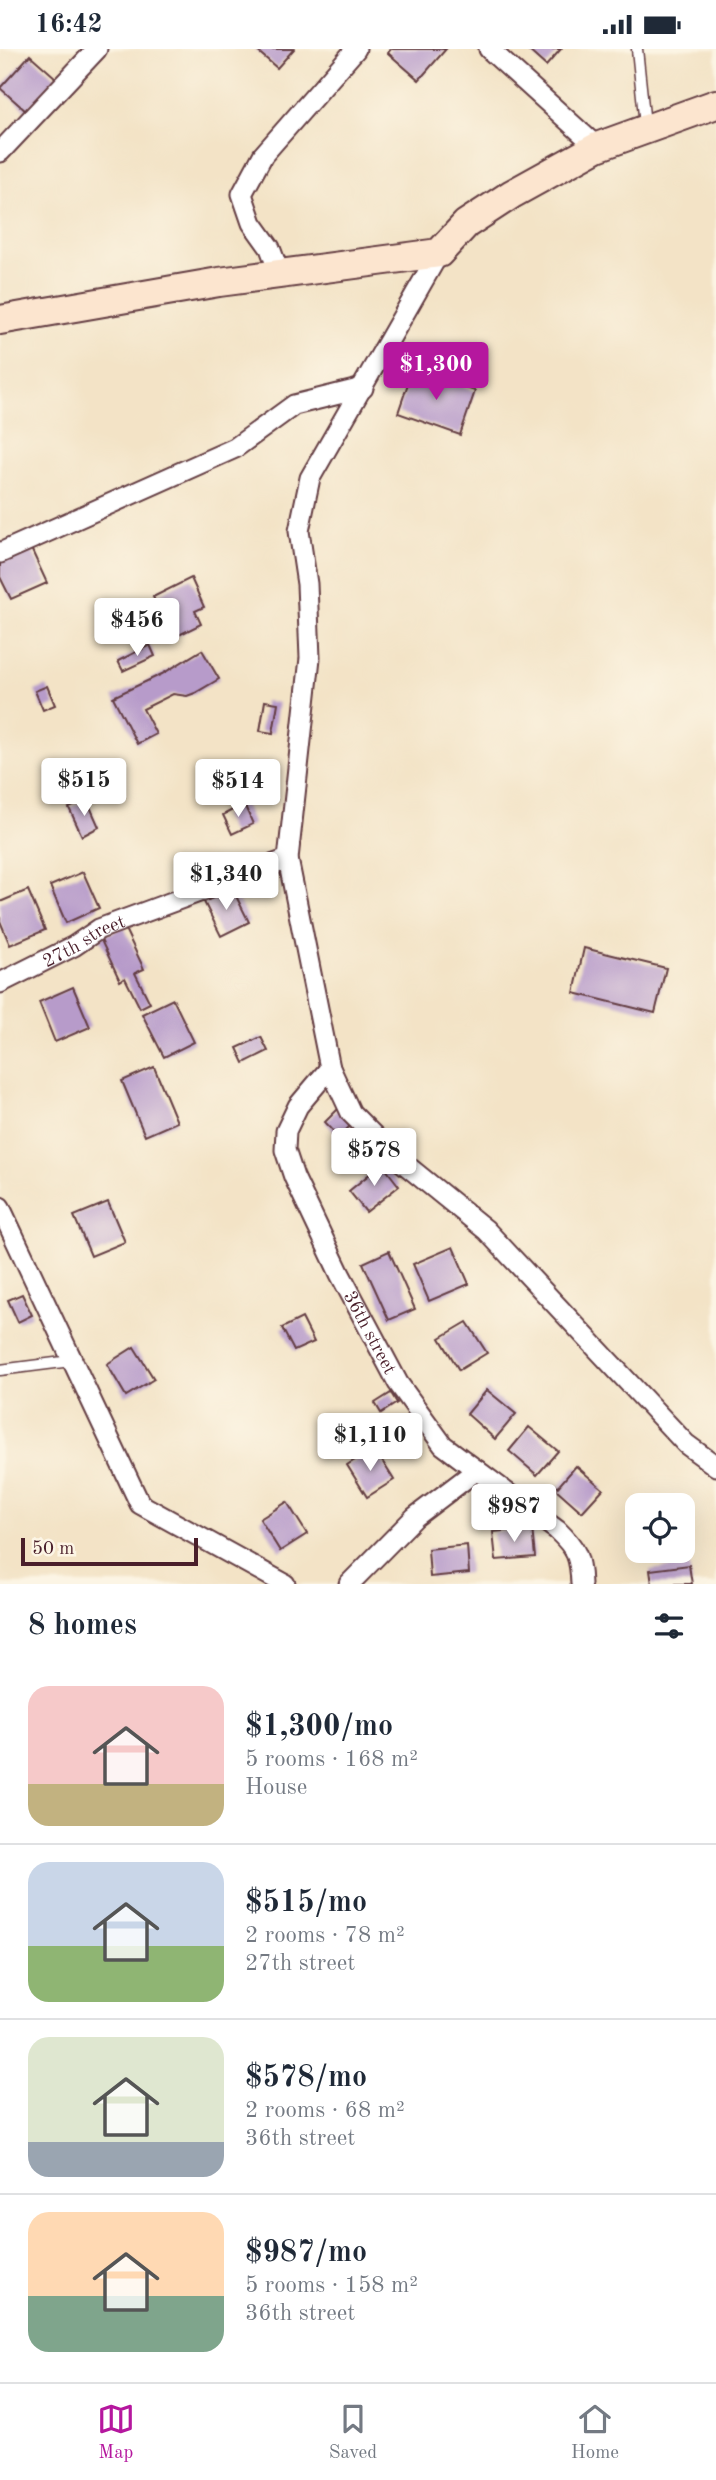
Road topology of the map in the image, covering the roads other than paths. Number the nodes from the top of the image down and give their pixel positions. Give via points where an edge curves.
1 (97, 49) edge
2 (356, 49) edge
3 (489, 49) edge
4 (637, 49) edge
5 (716, 104) edge
6 (646, 129) junction
7 (597, 147) junction
8 (0, 152) edge
9 (439, 253) junction
10 (280, 275) junction
11 (0, 320) edge
12 (363, 388) junction
13 (0, 553) edge
14 (288, 859) junction
15 (0, 983) edge
16 (330, 1068) junction
17 (0, 1207) edge
18 (71, 1361) junction
19 (0, 1370) edge
20 (716, 1467) edge
21 (477, 1470) junction
22 (285, 1584) edge
23 (349, 1584) edge
24 (581, 1584) edge

1 - 8 street
2 - 10 street via 263,155 242,194
3 - 7 street
4 - 6 lane
5 - 6 street
6 - 7 street
7 - 9 street via 466,224
9 - 10 street
9 - 12 street
10 - 11 street
12 - 13 street via 294,405 235,448
12 - 14 street via 310,478 299,531 310,658
14 - 15 street, 27th street via 99,929
14 - 16 street
16 - 20 street via 351,1114 391,1153 486,1230 686,1444
16 - 21 street, 36th street via 298,1106 286,1131 285,1150 294,1177 398,1383 443,1445
17 - 18 street
18 - 19 lane
18 - 22 street via 139,1504
21 - 23 street via 415,1517
21 - 24 street, 36th street via 571,1543 580,1560

